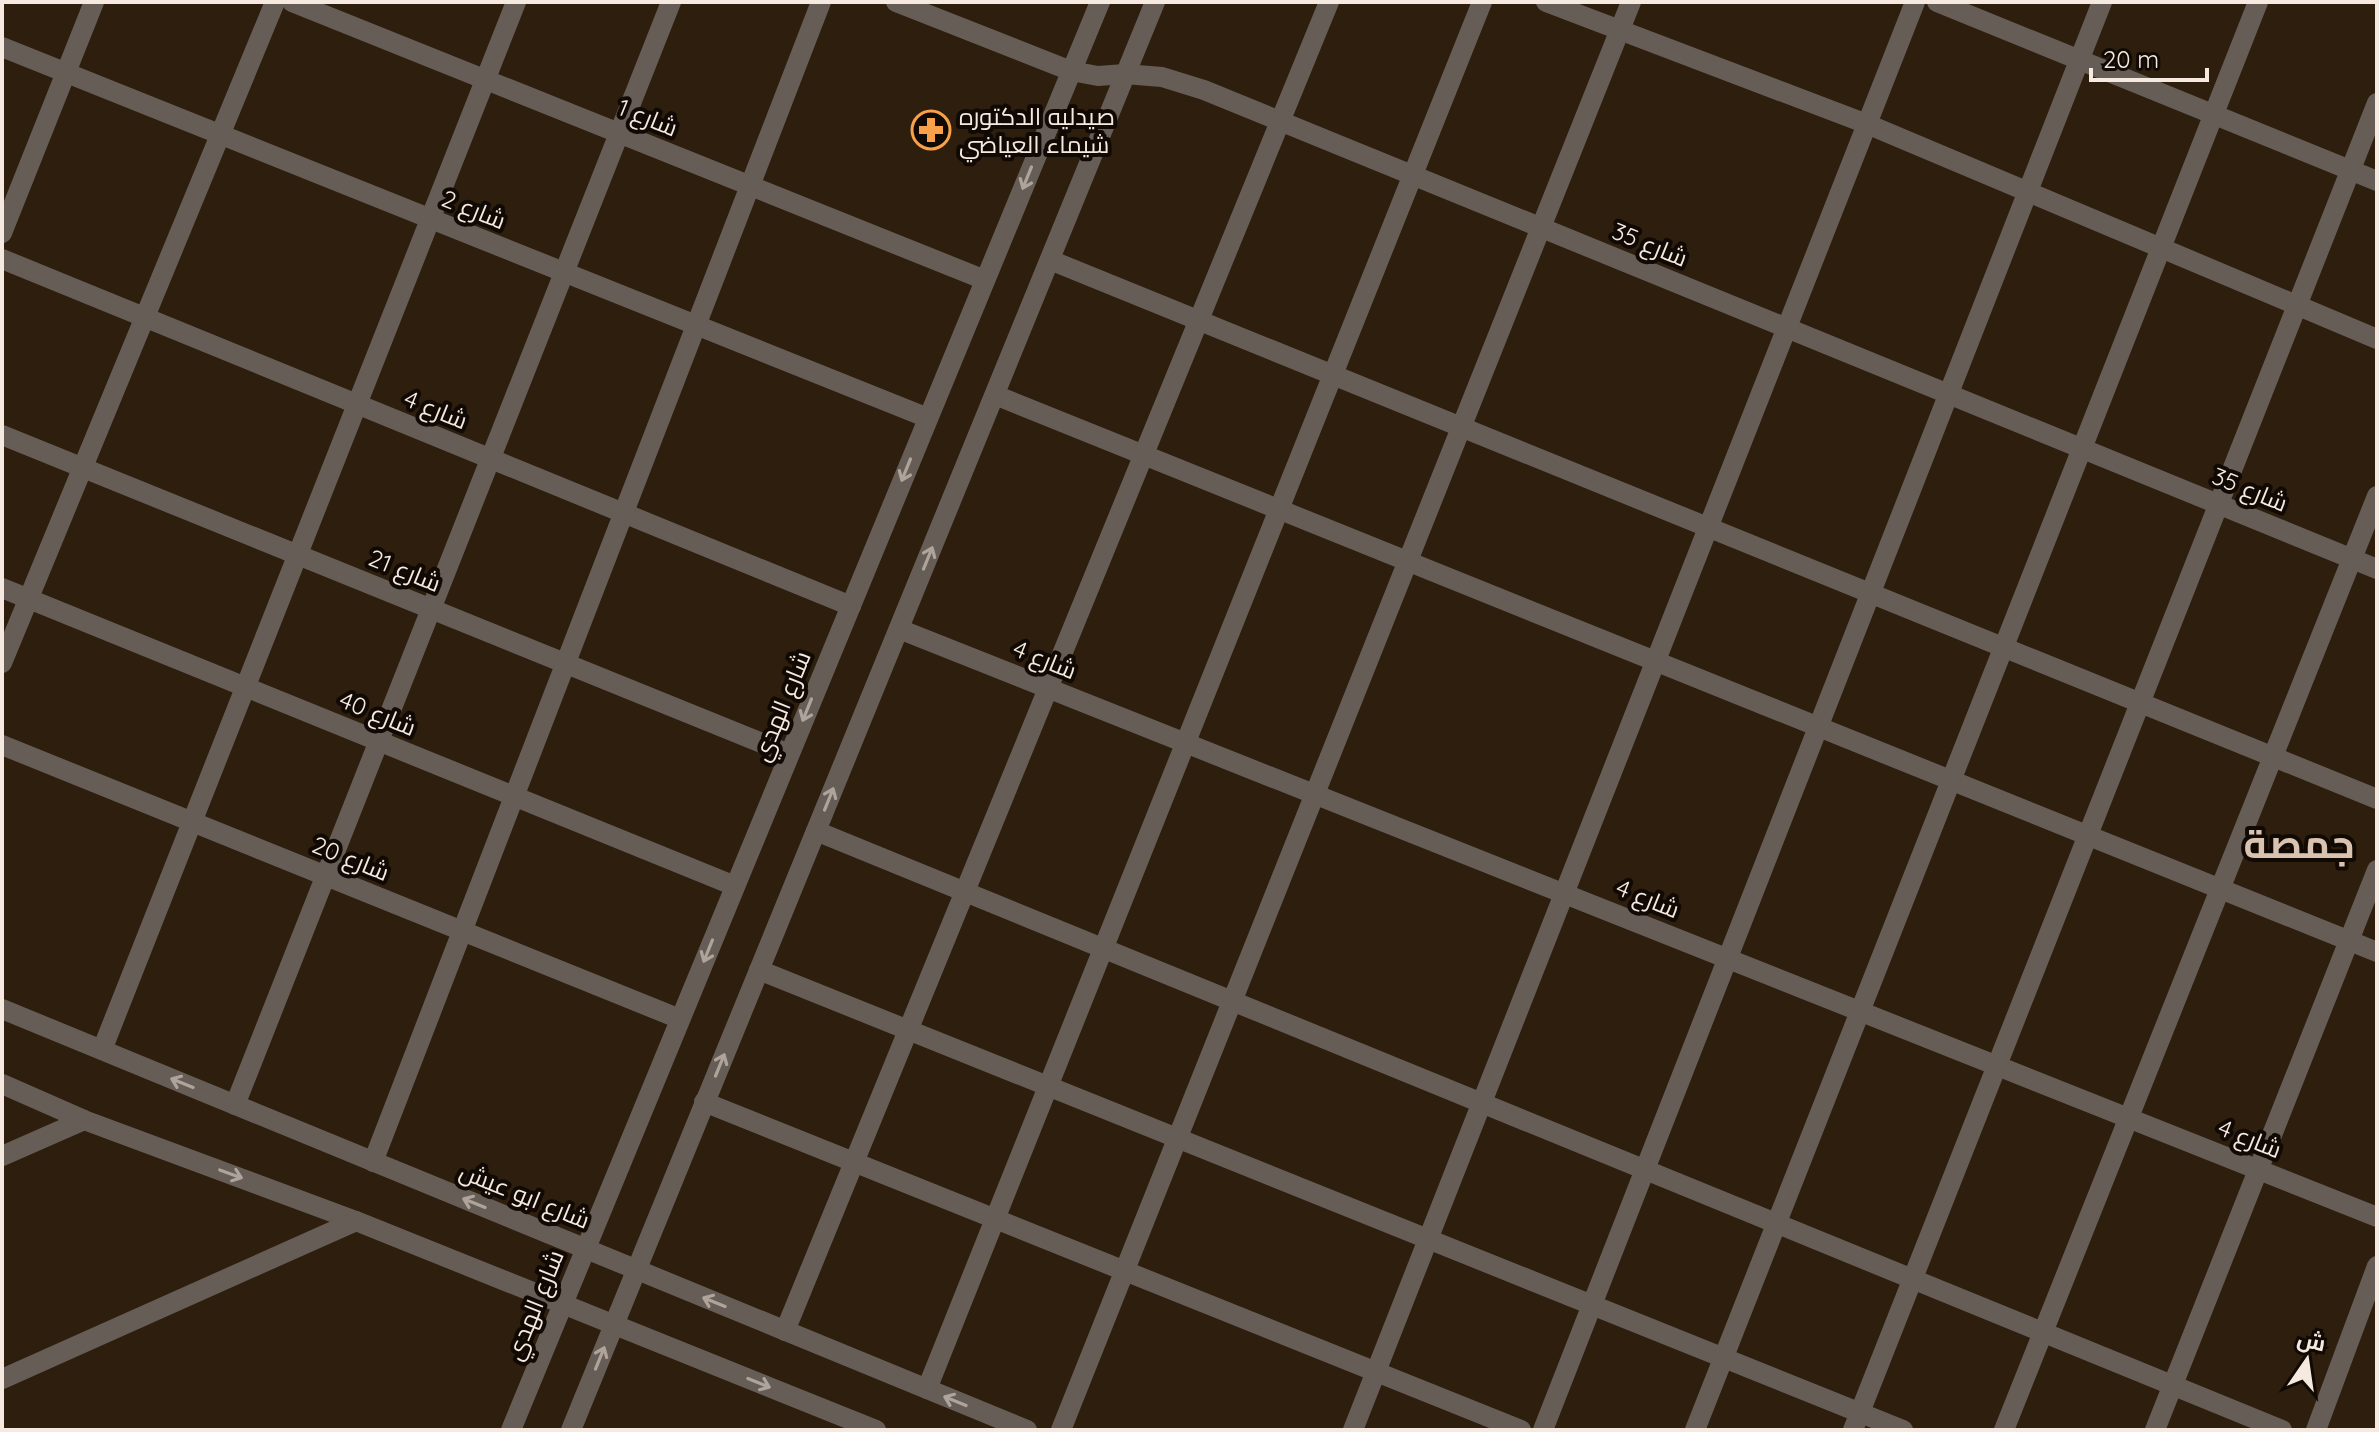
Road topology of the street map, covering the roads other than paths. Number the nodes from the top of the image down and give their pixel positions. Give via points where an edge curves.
1 (94, 2) edge
2 (275, 2) edge
3 (292, 2) edge
4 (516, 2) edge
5 (671, 2) edge
6 (821, 2) edge
7 (896, 2) edge
8 (1100, 2) edge
9 (1155, 2) edge
10 (1329, 2) edge
11 (1482, 2) edge
12 (1546, 2) edge
13 (1631, 2) edge
14 (1915, 2) edge
15 (1937, 2) edge
16 (2102, 2) edge
17 (2258, 2) edge
18 (1619, 31) junction
19 (2, 47) edge
20 (2079, 60) junction
21 (1071, 71) junction
22 (66, 73) junction
23 (1125, 74) junction
24 (486, 80) junction
25 (2377, 103) edge
26 (2214, 115) junction
27 (1280, 122) junction
28 (1867, 124) junction
29 (619, 133) junction
30 (220, 135) junction
31 (2351, 170) junction
32 (1413, 175) junction
33 (2377, 181) edge
34 (750, 186) junction
35 (2027, 192) junction
36 (431, 219) junction
37 (1541, 228) junction
38 (2, 233) edge
39 (2161, 248) junction
40 (2, 259) edge
41 (1050, 260) junction
42 (564, 273) junction
43 (985, 280) junction
44 (2297, 305) junction
45 (144, 318) junction
46 (1199, 320) junction
47 (696, 326) junction
48 (1787, 328) junction
49 (2377, 339) edge
50 (1333, 375) junction
51 (1949, 394) junction
52 (995, 395) junction
53 (357, 405) junction
54 (928, 418) junction
55 (1461, 427) junction
56 (2, 435) edge
57 (2082, 448) junction
58 (1144, 455) junction
59 (490, 459) junction
60 (83, 468) junction
61 (2377, 496) edge
62 (2219, 504) junction
63 (1279, 509) junction
64 (623, 513) junction
65 (1708, 527) junction
66 (298, 555) junction
67 (2352, 558) junction
68 (1408, 561) junction
69 (2377, 569) edge
70 (2, 588) edge
71 (1871, 594) junction
72 (28, 599) junction
73 (851, 606) junction
74 (431, 608) junction
75 (899, 629) junction
76 (2004, 647) junction
77 (1655, 661) junction
78 (2, 663) edge
79 (566, 663) junction
80 (246, 687) junction
81 (1048, 688) junction
82 (2140, 703) junction
83 (1818, 727) junction
84 (378, 741) junction
85 (1185, 743) junction
86 (2, 745) edge
87 (789, 754) junction
88 (2273, 757) junction
89 (1952, 780) junction
90 (1315, 794) junction
91 (514, 796) junction
92 (2377, 799) edge
93 (193, 822) junction
94 (816, 831) junction
95 (2088, 835) junction
96 (2377, 870) edge
97 (325, 876) junction
98 (735, 886) junction
99 (2221, 889) junction
100 (965, 892) junction
101 (1564, 893) junction
102 (462, 931) junction
103 (2349, 940) junction
104 (1103, 948) junction
105 (2377, 952) edge
106 (1728, 958) junction
107 (759, 970) junction
108 (1232, 1001) junction
109 (2, 1009) edge
110 (1860, 1011) junction
111 (680, 1019) junction
112 (908, 1030) junction
113 (102, 1050) junction
114 (1997, 1066) junction
115 (2, 1084) edge
116 (1048, 1086) junction
117 (704, 1102) junction
118 (1482, 1103) junction
119 (235, 1105) junction
120 (2129, 1118) junction
121 (84, 1120) junction
122 (1177, 1138) junction
123 (2, 1156) edge
124 (373, 1162) junction
125 (854, 1162) junction
126 (1645, 1169) junction
127 (2258, 1169) junction
128 (2377, 1217) edge
129 (995, 1219) junction
130 (356, 1221) junction
131 (1777, 1223) junction
132 (1428, 1239) junction
133 (586, 1249) junction
134 (2377, 1266) edge
135 (636, 1269) junction
136 (1125, 1271) junction
137 (1912, 1279) junction
138 (563, 1304) junction
139 (1592, 1305) junction
140 (614, 1325) junction
141 (785, 1331) junction
142 (2043, 1332) junction
143 (1724, 1358) junction
144 (1376, 1372) junction
145 (2, 1379) edge
146 (2172, 1385) junction
147 (927, 1389) junction
148 (1856, 1421) edge
149 (511, 1430) edge
150 (571, 1430) edge
151 (876, 1430) edge
152 (1027, 1430) edge
153 (1061, 1430) edge
154 (1353, 1430) edge
155 (1521, 1430) edge
156 (1543, 1430) edge
157 (1695, 1430) edge
158 (1903, 1430) edge
159 (2004, 1430) edge
160 (2155, 1430) edge
161 (2282, 1430) edge
162 (2316, 1430) edge

1 - 22 street
2 - 30 street
3 - 24 street, شارع 1
4 - 24 street
5 - 29 street
6 - 34 street
7 - 21 street, شارع 35
8 - 21 street, شارع الهدي
9 - 23 street
10 - 27 street
11 - 32 street
12 - 18 street
13 - 18 street
14 - 28 street
15 - 20 street
16 - 20 street
17 - 26 street
18 - 28 street
18 - 37 street
19 - 22 street, شارع 2
20 - 26 street
20 - 35 street
21 - 23 street, شارع 35
21 -> 43 street, شارع الهدي
22 - 30 street, شارع 2
22 - 38 street
23 - 27 street, شارع 35 via 1162,77 1204,90
23 - 41 street
24 - 29 street, شارع 1
24 - 36 street
25 - 31 street
26 - 31 street
26 - 39 street
27 - 32 street, شارع 35
27 - 46 street
28 - 35 street
28 - 48 street
29 - 34 street, شارع 1
29 - 42 street
30 - 36 street, شارع 2
30 - 45 street
31 - 33 street
31 - 44 street
32 - 37 street, شارع 35
32 - 50 street
34 - 43 street, شارع 1
34 - 47 street
35 - 39 street
35 - 51 street
36 - 42 street, شارع 2
36 - 53 street
37 - 48 street, شارع 35
37 - 55 street
39 - 44 street
39 - 57 street
40 - 45 street, شارع 4
41 - 46 street
41 - 52 street
42 - 47 street, شارع 2
42 - 59 street
43 - 54 street, شارع الهدي
44 - 49 street
44 - 62 street
45 - 53 street, شارع 4
45 - 60 street
46 - 50 street
46 - 58 street
47 - 54 street, شارع 2
47 - 64 street
48 - 51 street, شارع 35
48 - 65 street
50 - 55 street
50 - 63 street
51 - 57 street, شارع 35
51 - 71 street
52 - 58 street
75 -> 52 street
53 - 59 street, شارع 4
53 - 66 street
54 -> 73 street, شارع الهدي
55 - 65 street
55 - 68 street
56 - 60 street, شارع 21
57 - 62 street, شارع 35
57 - 76 street
58 - 63 street
58 - 81 street
59 - 64 street, شارع 4
59 - 74 street
60 - 66 street, شارع 21
60 - 72 street
61 - 67 street
62 - 67 street, شارع 35
62 - 82 street
63 - 68 street
63 - 85 street
64 - 73 street, شارع 4
64 - 79 street
65 - 71 street
65 - 77 street
66 - 74 street, شارع 21
66 - 80 street
67 - 69 street, شارع 35
67 - 88 street
68 - 77 street
68 - 90 street
70 - 72 street, شارع 40
71 - 76 street
71 - 83 street
72 - 78 street
72 - 80 street, شارع 40
73 -> 87 street, شارع الهدي
74 - 79 street, شارع 21
74 - 84 street
75 - 81 street, شارع 4
94 -> 75 street
76 - 82 street
76 - 89 street
77 - 83 street
77 - 101 street
79 - 87 street, شارع 21
79 - 91 street
80 - 84 street, شارع 40
80 - 93 street
81 - 85 street, شارع 4
81 - 100 street
82 - 88 street
82 - 95 street
83 - 89 street
83 - 106 street
84 - 91 street, شارع 40
84 - 97 street
85 - 90 street, شارع 4
85 - 104 street
86 - 93 street, شارع 20
87 - 98 street, شارع الهدي
88 - 92 street
88 - 99 street
89 - 95 street
89 - 110 street
90 - 101 street, شارع 4
90 - 108 street
91 - 98 street, شارع 40
91 - 102 street
93 - 97 street, شارع 20
93 - 113 street
94 - 100 street
94 - 107 street
95 - 99 street
95 - 114 street
96 - 103 street
97 - 102 street, شارع 20
97 - 119 street
98 -> 111 street, شارع الهدي
99 - 103 street
99 - 120 street
100 - 104 street
100 - 112 street
101 - 106 street, شارع 4
101 - 118 street
102 - 111 street, شارع 20
102 - 124 street
103 - 105 street
103 - 127 street
104 - 108 street
104 - 116 street
106 - 110 street, شارع 4
106 - 126 street
107 - 112 street
117 -> 107 street
108 - 118 street
108 - 122 street
109 - 113 street, شارع ابو عيش
110 - 114 street, شارع 4
110 - 131 street
111 - 133 street, شارع الهدي
112 - 116 street
112 - 125 street
119 -> 113 street, شارع ابو عيش
114 - 120 street, شارع 4
114 - 137 street
115 - 121 street
116 - 122 street
116 - 129 street
117 - 125 street
117 - 135 street
118 - 126 street
118 - 132 street
119 - 124 street, شارع ابو عيش
120 - 127 street, شارع 4
120 - 142 street
121 - 123 street
121 -> 130 street
122 - 132 street
122 - 136 street
133 -> 124 street, شارع ابو عيش
125 - 129 street
125 - 141 street
126 - 131 street
126 - 139 street
127 - 128 street, شارع 4
127 - 146 street
129 - 136 street
129 - 147 street
130 - 138 street
130 - 145 street
131 - 137 street
131 - 143 street
132 - 139 street
132 - 144 street
133 - 135 street, شارع ابو عيش
133 - 138 street, شارع الهدي
134 - 162 street
135 - 140 street
141 -> 135 street, شارع ابو عيش
136 - 144 street
136 - 153 street
137 - 142 street
137 - 148 street
138 - 140 street
138 - 149 street, شارع الهدي
139 - 143 street
139 - 156 street
150 -> 140 street
140 -> 151 street
141 - 147 street, شارع ابو عيش
142 - 146 street
142 - 159 street
143 - 148 street
143 - 157 street
144 - 154 street
144 - 155 street
146 - 160 street
146 - 161 street
152 -> 147 street, شارع ابو عيش
148 - 158 street

